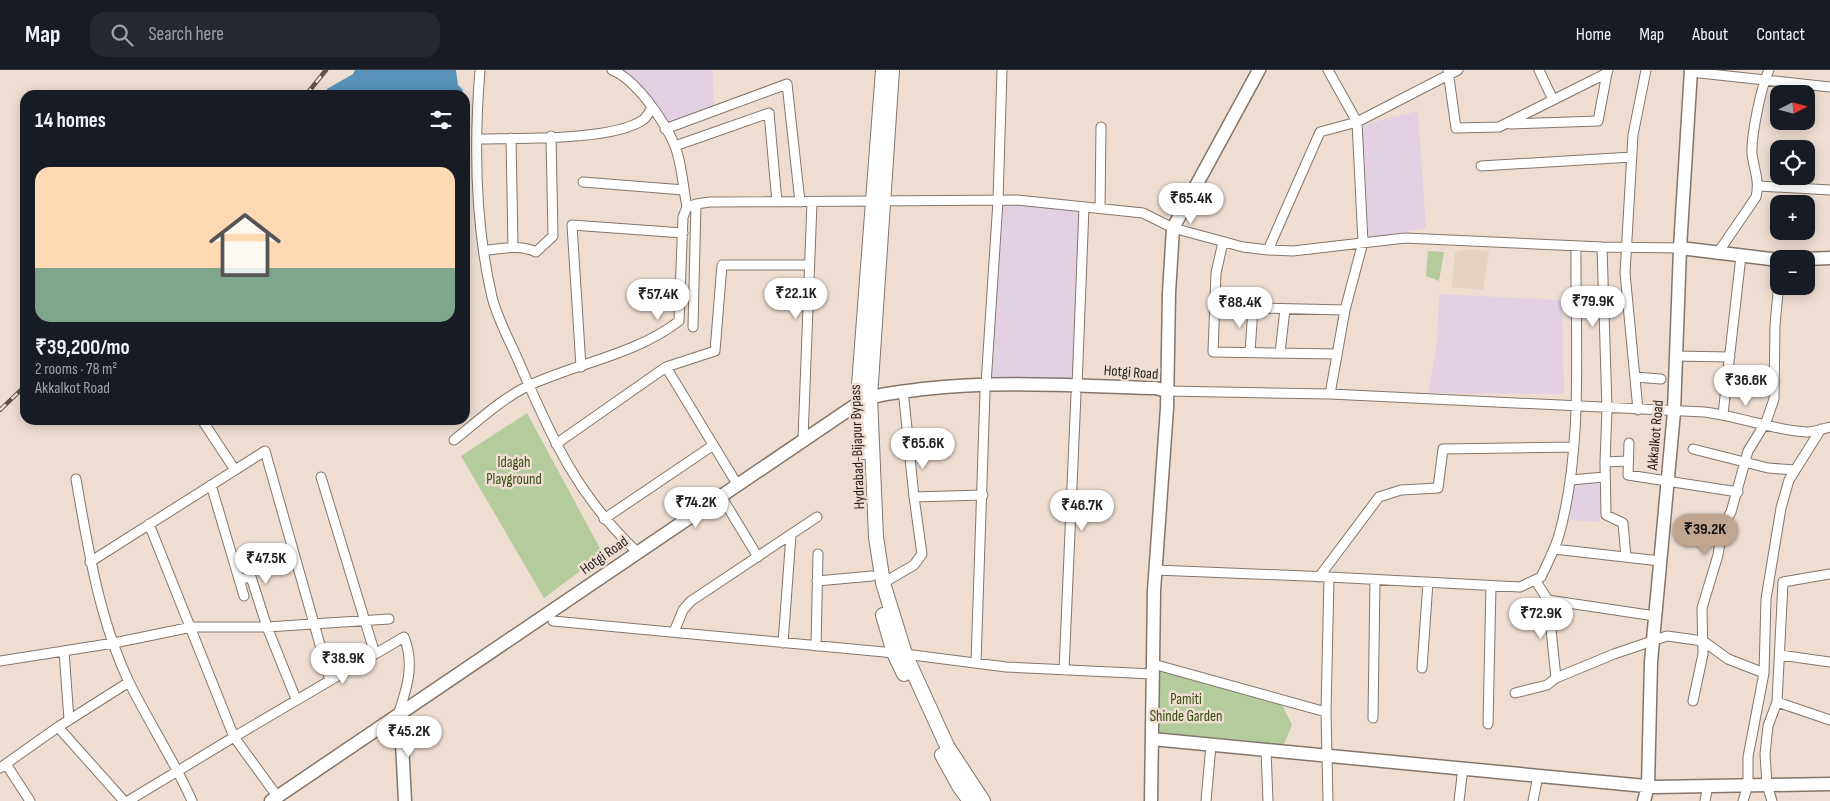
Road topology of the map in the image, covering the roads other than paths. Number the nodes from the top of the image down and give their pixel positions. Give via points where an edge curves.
1 (480, 70) edge
2 (883, 70) edge
3 (892, 70) edge
4 (1002, 70) edge
5 (1259, 70) edge
6 (1328, 70) edge
7 (1539, 70) edge
8 (1646, 70) edge
9 (1769, 70) edge
10 (615, 71) edge
11 (1451, 71) edge
12 (1691, 71) edge
13 (1607, 72) edge
14 (1764, 80) junction
15 (1830, 87) edge
16 (1553, 100) junction
17 (652, 107) junction
18 (1357, 122) junction
19 (1505, 124) junction
20 (1101, 127) dead end
21 (665, 129) junction
22 (551, 136) junction
23 (512, 138) junction
24 (478, 139) junction
25 (675, 146) junction
26 (1632, 157) junction
27 (1481, 166) dead end
28 (583, 182) dead end
29 (1759, 186) junction
30 (684, 190) junction
31 (1830, 190) edge
32 (998, 200) junction
33 (878, 201) junction
34 (777, 202) junction
35 (800, 202) junction
36 (812, 202) junction
37 (696, 204) junction
38 (686, 207) junction
39 (1084, 207) junction
40 (1100, 208) junction
41 (1173, 228) junction
42 (683, 233) junction
43 (1223, 242) junction
44 (1363, 242) junction
45 (1576, 246) junction
46 (513, 247) junction
47 (1626, 247) junction
48 (1602, 248) junction
49 (1680, 248) junction
50 (484, 250) junction
51 (1268, 250) junction
52 (1717, 254) junction
53 (1742, 256) junction
54 (1830, 258) edge
55 (1770, 259) edge
56 (1815, 259) edge
57 (810, 265) junction
58 (1778, 295) edge
59 (1215, 307) junction
60 (1253, 308) junction
61 (1285, 309) junction
62 (1344, 310) junction
63 (693, 327) dead end
64 (1250, 352) junction
65 (1280, 353) junction
66 (1337, 354) junction
67 (1676, 356) junction
68 (1730, 357) junction
69 (581, 367) junction
70 (666, 368) junction
71 (1635, 377) junction
72 (1661, 379) dead end
73 (529, 386) junction
74 (986, 388) junction
75 (1076, 390) junction
76 (1167, 391) junction
77 (1330, 394) junction
78 (904, 399) junction
79 (865, 404) junction
80 (1575, 406) junction
81 (1607, 409) junction
82 (1638, 410) junction
83 (1674, 412) junction
84 (1724, 414) junction
85 (205, 425) edge
86 (1764, 425) junction
87 (1825, 428) edge
88 (1830, 432) edge
89 (803, 439) junction
90 (454, 440) dead end
91 (1629, 443) dead end
92 (556, 444) junction
93 (712, 446) junction
94 (1573, 447) junction
95 (1693, 449) dead end
96 (1628, 461) junction
97 (1746, 461) junction
98 (1605, 462) junction
99 (236, 470) junction
100 (1795, 470) junction
101 (321, 477) dead end
102 (1605, 477) junction
103 (76, 479) dead end
104 (1570, 480) junction
105 (1667, 480) junction
106 (737, 484) junction
107 (211, 486) junction
108 (1738, 492) junction
109 (983, 495) junction
110 (914, 497) junction
111 (724, 501) junction
112 (817, 517) dead end
113 (604, 519) junction
114 (148, 524) junction
115 (791, 535) junction
116 (1554, 549) junction
117 (637, 552) junction
118 (818, 554) dead end
119 (758, 557) junction
120 (1626, 557) junction
121 (1660, 561) junction
122 (90, 562) junction
123 (1156, 570) junction
124 (1830, 574) edge
125 (1318, 577) junction
126 (1329, 577) junction
127 (240, 579) junction
128 (877, 579) junction
129 (1375, 580) junction
130 (1535, 580) junction
131 (817, 581) junction
132 (1428, 582) junction
133 (1491, 586) junction
134 (244, 596) dead end
135 (1548, 600) junction
136 (1655, 616) junction
137 (389, 619) dead end
138 (365, 620) junction
139 (553, 621) junction
140 (314, 624) junction
141 (192, 627) junction
142 (267, 627) junction
143 (674, 632) junction
144 (1653, 640) junction
145 (1703, 641) junction
146 (114, 643) junction
147 (783, 643) junction
148 (816, 646) junction
149 (64, 652) junction
150 (375, 654) junction
151 (899, 654) junction
152 (1780, 655) junction
153 (0, 661) edge
154 (1830, 662) edge
155 (976, 663) junction
156 (1422, 668) dead end
157 (1153, 669) junction
158 (1064, 670) junction
159 (1764, 673) junction
160 (1556, 678) junction
161 (330, 680) junction
162 (129, 682) junction
163 (1515, 693) dead end
164 (296, 699) junction
165 (1693, 701) dead end
166 (1776, 702) junction
167 (1326, 712) junction
168 (1373, 718) dead end
169 (70, 720) junction
170 (1830, 720) edge
171 (396, 721) junction
172 (1488, 724) dead end
173 (58, 727) junction
174 (234, 737) junction
175 (1152, 739) junction
176 (1211, 745) junction
177 (1266, 750) junction
178 (1326, 756) junction
179 (3, 766) edge
180 (1463, 768) junction
181 (178, 770) junction
182 (1538, 776) junction
183 (1830, 784) edge
184 (1748, 785) junction
185 (1768, 785) junction
186 (1648, 786) junction
187 (1708, 786) junction
188 (277, 799) edge
189 (30, 801) edge
190 (124, 801) edge
191 (128, 801) edge
192 (192, 801) edge
193 (397, 801) edge
194 (405, 801) edge
195 (970, 801) edge
196 (983, 801) edge
197 (1151, 801) edge
198 (1206, 801) edge
199 (1268, 801) edge
200 (1328, 801) edge
201 (1459, 801) edge
202 (1533, 801) edge
203 (1644, 801) edge
204 (1705, 801) edge
205 (1743, 801) edge
206 (1772, 801) edge

1 - 24 street
2 - 33 main road
3 - 33 main road, Hydrabad-Bijapur Bypass
4 - 32 street
5 - 41 main road
6 - 18 street
7 - 16 street
8 - 26 street
9 - 14 street
10 - 17 street via 624,75
11 - 18 street
11 - 19 street via 1456,128 1499,127
12 - 14 street
12 - 49 main road, Akkalkot Road
13 - 16 street
13 - 19 street via 1598,121
14 - 15 street
14 - 29 street via 1752,153
16 - 19 street
17 - 21 street
17 - 22 street via 644,119 624,128
18 - 44 street
18 - 51 street via 1320,132
20 - 40 street
21 - 25 street
21 - 35 street via 786,84
22 - 23 street
22 - 46 street via 553,236 536,252
23 - 24 street
23 - 46 street
24 - 50 street
25 - 30 street
25 - 34 street via 769,113
26 - 27 street
26 - 47 street
28 - 30 street
29 - 31 street
29 - 52 street via 1756,197
30 - 38 street
32 - 33 street
32 - 39 street
32 - 74 street
33 - 36 street
33 - 79 main road, Hydrabad-Bijapur Bypass
34 - 35 street
34 - 37 street
35 - 36 street
36 - 57 street
37 - 38 street
37 - 63 street
38 - 42 street
39 - 40 street
39 - 75 street
40 - 41 street via 1143,212
41 - 43 street
41 - 76 main road
42 - 69 street via 679,321 648,340
42 - 69 street via 572,225
43 - 51 street
43 - 59 street via 1216,273
44 - 45 street via 1405,238
44 - 51 street via 1293,251
44 - 62 street
45 - 48 street
45 - 80 street
46 - 50 street
47 - 48 street
47 - 49 street
47 - 71 street via 1625,273
48 - 81 street
49 - 52 main road
49 - 67 main road, Akkalkot Road
50 - 73 street via 493,300
52 - 53 main road
53 - 55 main road
53 - 68 street
54 - 56 main road
57 - 70 street via 722,265 715,352
57 - 89 street
58 - 86 street via 1774,399
59 - 60 street
59 - 64 street via 1213,352
60 - 61 street
60 - 64 street
61 - 62 street
61 - 65 street
62 - 66 street
64 - 65 street
65 - 66 street
66 - 77 street
67 - 68 street
67 - 83 main road, Akkalkot Road
68 - 84 street
69 - 73 street
70 - 92 street
70 - 93 street
71 - 72 street
71 - 82 street
73 - 90 street via 510,396
73 - 92 street
74 - 75 main road, Hotgi Road
74 - 78 main road, Hotgi Road
74 - 79 main road, Hotgi Road via 958,385
74 - 109 street
75 - 76 main road, Hotgi Road via 1154,396
75 - 158 street
76 - 77 street
76 - 123 main road
77 - 80 street
78 - 79 main road, Hotgi Road
78 - 110 street
79 - 89 main road, Hotgi Road
79 - 111 main road, Hotgi Road
79 - 128 main road, Hydrabad-Bijapur Bypass
80 - 81 street
80 - 94 street
81 - 82 street
81 - 98 street
82 - 83 street
83 - 84 street
83 - 105 main road, Akkalkot Road
84 - 86 street
85 - 99 street
86 - 87 street via 1809,432
86 - 97 street via 1748,451
87 - 88 street
87 - 100 street
89 - 106 main road, Hotgi Road
91 - 96 street
92 - 113 street via 590,502
93 - 106 street
93 - 113 street
94 - 104 street
94 - 125 street via 1443,449 1438,488 1401,490 1379,496
95 - 97 street
96 - 98 street
96 - 105 street via 1628,475
97 - 100 street via 1768,468
97 - 108 street
98 - 102 street
99 - 107 street
99 - 140 street via 265,451
100 - 159 street via 1781,508 1766,599
101 - 138 street
102 - 104 street
102 - 120 street via 1606,515 1623,523
103 - 122 street
104 - 116 street
105 - 108 street
105 - 121 main road, Akkalkot Road
106 - 117 main road, Hotgi Road
107 - 114 street
107 - 127 street
108 - 145 street via 1722,528 1718,555 1702,608
109 - 110 street
109 - 155 street
110 - 128 street via 922,543 920,559 914,565
111 - 119 street
111 - 139 main road, Hotgi Road
112 - 115 street
113 - 117 street
114 - 122 street
114 - 141 street
115 - 119 street
115 - 147 street
116 - 120 street
116 - 130 street via 1541,577
117 - 171 main road, Hotgi Road
118 - 131 street
119 - 143 street via 691,602 683,610
120 - 121 street
121 - 136 main road, Akkalkot Road
122 - 146 street
123 - 125 street
123 - 157 main road
124 - 152 street via 1783,582
125 - 126 street
126 - 129 street
126 - 167 street
127 - 134 street
127 - 142 street via 251,577
128 - 131 street
128 - 151 main road, Hydrabad-Bijapur Bypass
129 - 132 street
129 - 168 street
130 - 133 street via 1520,587
130 - 135 street
131 - 148 street
132 - 133 street
132 - 156 street
133 - 172 street
135 - 136 street
135 - 160 street
136 - 144 main road, Akkalkot Road
137 - 138 street
138 - 140 street
138 - 150 street
139 - 143 street
139 - 171 main road, Hotgi Road
140 - 142 street
140 - 161 street
141 - 142 street
141 - 146 street
141 - 174 street
142 - 164 street
143 - 147 street
144 - 145 street via 1676,635
144 - 160 street
144 - 186 main road, Akkalkot Road
145 - 159 street via 1728,659
145 - 165 street via 1704,654
146 - 149 street
146 - 162 street
147 - 148 street
148 - 151 street
149 - 153 street
149 - 169 street
150 - 161 street
150 - 171 street via 404,637 409,650 410,669
151 - 155 street
151 - 195 main road via 934,739
151 - 196 main road, Hydrabad-Bijapur Bypass via 947,746
152 - 154 street
152 - 166 street
155 - 158 street
157 - 158 street
157 - 167 street
157 - 175 main road
159 - 184 street via 1748,757
160 - 163 street via 1547,686
161 - 164 street
162 - 169 street
162 - 181 street
164 - 174 street
166 - 170 street
166 - 185 street via 1768,726 1765,754
167 - 178 street
169 - 173 street
171 - 188 main road, Hotgi Road
171 - 193 main road
171 - 194 main road
173 - 179 street
173 - 190 street
174 - 181 street
174 - 188 street
175 - 176 main road
175 - 197 main road
176 - 177 main road
176 - 198 street
177 - 178 main road
177 - 199 street
178 - 180 main road
178 - 200 street
179 - 189 street
180 - 182 main road
180 - 201 street
181 - 191 street
181 - 192 street
182 - 186 main road
182 - 202 street
183 - 185 main road
184 - 185 main road
184 - 187 main road
184 - 205 street
185 - 206 street
186 - 187 main road
186 - 203 main road, Akkalkot Road
187 - 204 street

